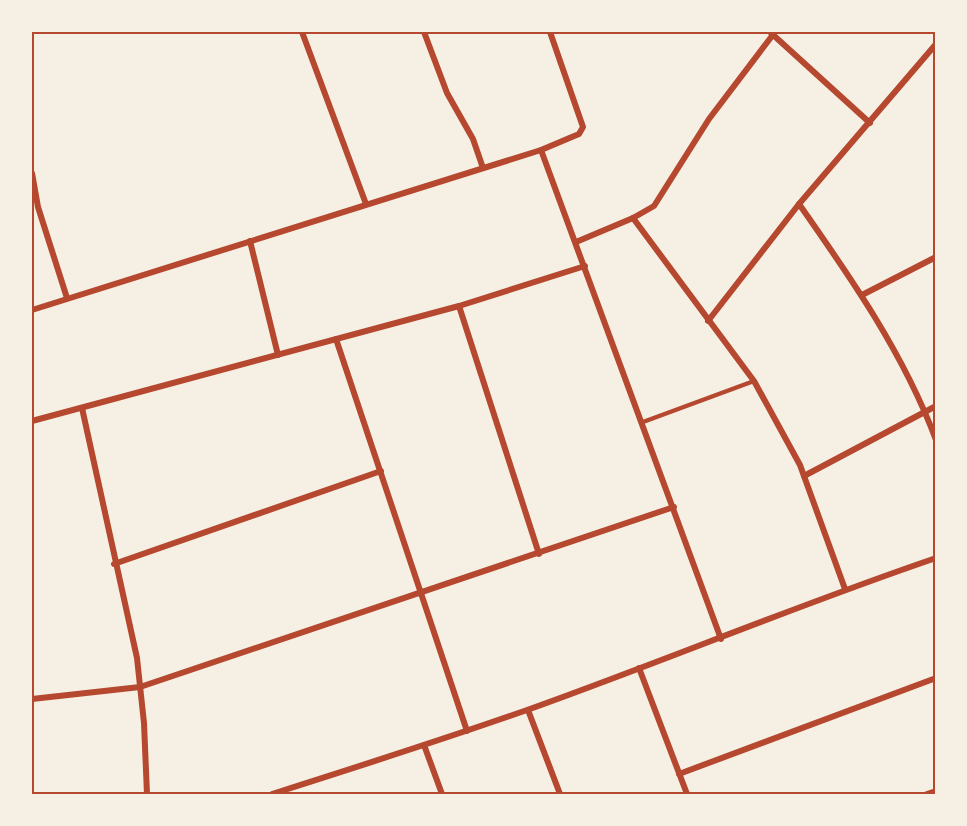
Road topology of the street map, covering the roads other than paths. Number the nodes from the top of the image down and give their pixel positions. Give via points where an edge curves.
1 (302, 32) edge
2 (424, 32) edge
3 (550, 32) edge
4 (772, 33) edge
5 (936, 44) edge
6 (870, 123) junction
7 (541, 150) junction
8 (483, 168) junction
9 (32, 173) edge
10 (366, 204) junction
11 (799, 204) junction
12 (35, 207) edge
13 (633, 218) junction
14 (250, 241) junction
15 (576, 242) junction
16 (936, 256) edge
17 (585, 266) junction
18 (862, 295) junction
19 (67, 298) junction
20 (459, 306) junction
21 (32, 310) edge
22 (708, 321) junction
23 (336, 339) junction
24 (278, 355) junction
25 (754, 381) junction
26 (936, 406) edge
27 (82, 408) junction
28 (925, 411) junction
29 (32, 421) edge
30 (643, 422) junction
31 (936, 440) edge
32 (381, 471) junction
33 (804, 476) junction
34 (674, 507) junction
35 (539, 554) junction
36 (936, 558) edge
37 (114, 564) junction
38 (845, 589) junction
39 (421, 594) junction
40 (721, 639) junction
41 (639, 668) junction
42 (936, 678) edge
43 (140, 687) junction
44 (32, 699) edge
45 (528, 710) junction
46 (467, 731) junction
47 (423, 745) junction
48 (679, 774) junction
49 (936, 791) edge
50 (147, 795) edge
51 (272, 795) edge
52 (441, 795) edge
53 (560, 795) edge
54 (687, 795) edge
55 (927, 795) edge

1 - 10 street
2 - 8 street via 447,93 473,139
3 - 7 street via 584,126 579,134
4 - 6 street
4 - 13 street via 709,119 654,206
5 - 6 street
6 - 11 street
7 - 8 street
7 - 15 street
8 - 10 street
9 - 12 street
10 - 14 street
11 - 18 street
11 - 22 street
12 - 19 street
13 - 15 street
13 - 22 street
14 - 19 street
14 - 24 street
15 - 17 street
16 - 18 street
17 - 20 street
17 - 30 street
18 - 28 street
19 - 21 street
20 - 23 street
20 - 35 street
22 - 25 street
23 - 24 street
23 - 32 street
24 - 27 street
25 - 30 lane
25 - 33 street
26 - 28 street
27 - 29 street
27 - 37 street
28 - 31 street
28 - 33 street
30 - 34 street
32 - 37 street
32 - 39 street
33 - 38 street
34 - 35 street
34 - 40 street
35 - 39 street
36 - 38 street
37 - 43 street via 137,658
38 - 40 street
39 - 43 street
39 - 46 street
40 - 41 street
41 - 45 street
41 - 48 street
42 - 48 street
43 - 44 street
43 - 50 street
45 - 46 street
45 - 53 street
46 - 47 street
47 - 51 street
47 - 52 street
48 - 54 street
49 - 55 street

